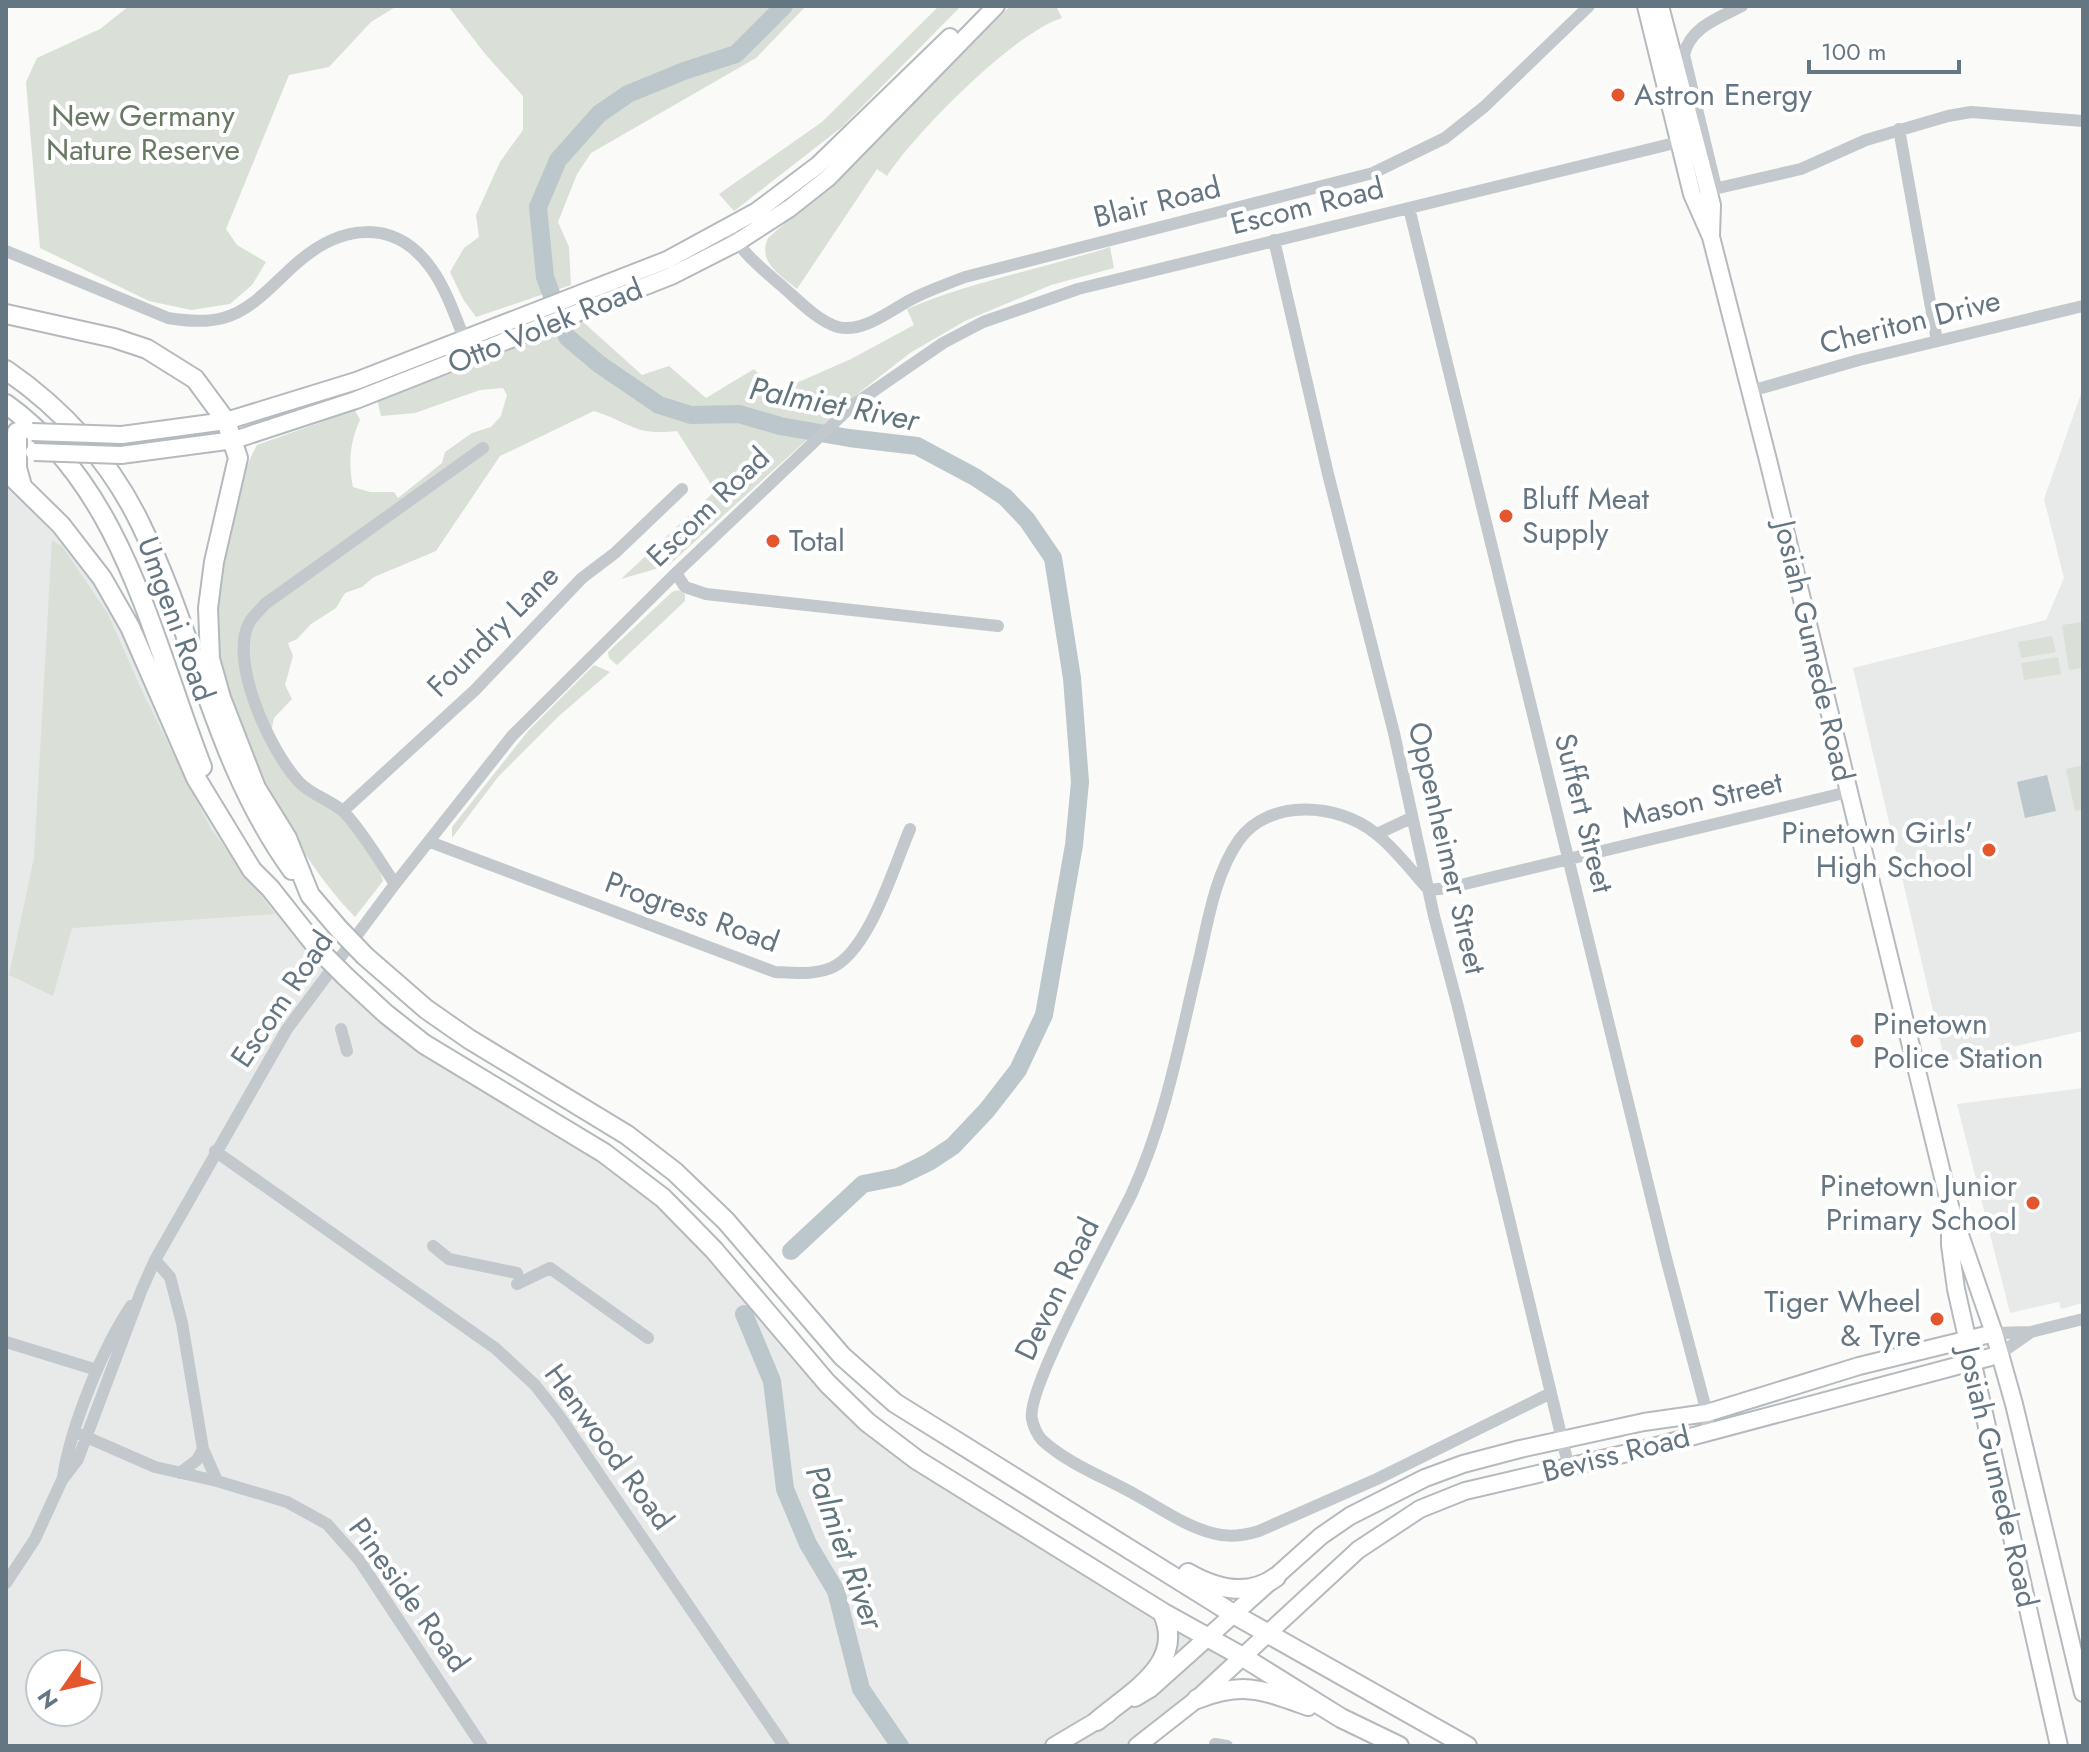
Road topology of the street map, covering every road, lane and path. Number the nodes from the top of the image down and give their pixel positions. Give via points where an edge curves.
1 (981, 6) edge
2 (996, 6) edge
3 (1589, 6) edge
4 (1646, 6) edge
5 (1660, 6) edge
6 (1742, 6) edge
7 (2083, 121) edge
8 (1899, 129) junction
9 (1686, 140) junction
10 (1705, 191) junction
11 (1409, 208) junction
12 (732, 235) junction
13 (1274, 240) junction
14 (6, 251) edge
15 (2083, 306) edge
16 (6, 314) edge
17 (541, 319) junction
18 (464, 338) junction
19 (1937, 341) junction
20 (471, 355) junction
21 (6, 370) edge
22 (1751, 391) junction
23 (6, 404) edge
24 (226, 421) junction
25 (234, 440) junction
26 (18, 441) edge
27 (483, 448) dead end
28 (6, 471) edge
29 (22, 486) junction
30 (682, 489) dead end
31 (676, 573) junction
32 (998, 626) dead end
33 (1848, 792) junction
34 (343, 811) junction
35 (1411, 818) junction
36 (910, 829) dead end
37 (1377, 834) junction
38 (430, 842) junction
39 (1569, 858) junction
40 (395, 884) junction
41 (270, 888) junction
42 (1429, 890) junction
43 (310, 895) junction
44 (341, 1029) dead end
45 (347, 1051) dead end
46 (215, 1151) junction
47 (1950, 1206) junction
48 (433, 1246) dead end
49 (155, 1260) junction
50 (142, 1289) junction
51 (2083, 1319) edge
52 (2031, 1332) junction
53 (1994, 1333) junction
54 (648, 1338) dead end
55 (1968, 1340) junction
56 (6, 1342) edge
57 (1998, 1355) junction
58 (1973, 1361) junction
59 (97, 1370) junction
60 (1551, 1393) junction
61 (1708, 1422) junction
62 (81, 1434) junction
63 (1563, 1439) junction
64 (203, 1449) junction
65 (1569, 1468) junction
66 (180, 1473) junction
67 (217, 1481) junction
68 (1093, 1526) junction
69 (1276, 1577) junction
70 (6, 1583) edge
71 (1162, 1612) junction
72 (1235, 1615) junction
73 (1268, 1633) junction
74 (1209, 1638) junction
75 (1243, 1657) junction
76 (2083, 1693) edge
77 (1197, 1699) junction
78 (1341, 1718) junction
79 (1097, 1721) junction
80 (482, 1746) edge
81 (784, 1746) edge
82 (1054, 1746) edge
83 (1137, 1746) edge
84 (1399, 1746) edge
85 (1467, 1746) edge
86 (2059, 1746) edge

1 - 12 main road, Otto Volek Road via 818,165
2 - 12 main road, Otto Volek Road via 828,178 790,208
3 - 12 street, Blair Road via 1484,107 1445,138 1402,161 1373,173 965,277 860,326 828,323
4 - 9 main road, Josiah Gumede Road
5 - 9 main road, Josiah Gumede Road
6 - 10 street via 1698,30 1684,55
7 - 8 street via 1971,112
8 - 10 street via 1801,169
8 - 19 street
9 - 10 main road, Josiah Gumede Road
9 - 11 street, Escom Road
10 - 22 main road, Josiah Gumede Road via 1711,237
11 - 13 street, Escom Road
11 - 39 street, Suffert Street
12 - 17 main road, Otto Volek Road
13 - 31 street, Escom Road via 1078,289 983,322 943,343 853,405
13 - 35 street, Oppenheimer Street
14 - 18 street via 168,318 193,322 243,309 320,246 346,233 366,231 391,237 429,265
15 - 19 street, Cheriton Drive
16 - 24 highway via 147,349 195,379
17 - 18 main road, Otto Volek Road
17 - 20 main road, Otto Volek Road
18 - 20 street
18 - 24 main road, Otto Volek Road via 356,381
19 - 22 street, Cheriton Drive
20 - 25 main road, Otto Volek Road
21 - 43 highway, Umgeni Road via 46,400 91,446 129,504 169,592 240,782 278,851
22 - 33 main road, Josiah Gumede Road
23 - 41 highway, Umgeni Road via 51,442 110,527 146,609 209,784
24 - 25 highway
24 - 26 main road, Otto Volek Road, bridge
25 - 26 main road, Otto Volek Road, bridge via 121,455
25 - 43 highway via 238,458 208,608 210,659 245,764 287,838
26 - 29 highway
27 - 34 street via 265,604 249,623 247,675 262,721 298,781
28 - 29 highway
29 - 41 highway via 102,578 130,627 196,778 252,870
30 - 34 street, Foundry Lane via 582,578 475,690
31 - 32 street via 685,587 706,594
31 - 38 street, Escom Road via 512,736
33 - 39 street, Mason Street
33 - 47 main road, Josiah Gumede Road
34 - 40 street
35 - 37 street
35 - 42 street, Oppenheimer Street
36 - 38 street, Progress Road via 853,954 811,973 775,972
37 - 42 street, Devon Road
37 - 60 street, Devon Road via 1336,812 1308,811 1273,813 1239,840 1209,917 1151,1150 1046,1366 1032,1421 1040,1438 1063,1455 1196,1527 1233,1536 1259,1531 1377,1479
38 - 40 street, Escom Road
39 - 42 street, Mason Street
39 - 61 street, Suffert Street
40 - 46 street, Escom Road via 287,1029
41 - 71 highway, bridge via 319,950 424,1044 604,1153 663,1198 867,1422 917,1460
42 - 60 street, Oppenheimer Street
43 - 68 highway, bridge via 365,956 426,1009 627,1135 675,1172 726,1221 842,1356 895,1403
44 - 45 street
46 - 49 street, Escom Road
46 - 81 street, Henwood Road via 521,1369 560,1417
47 - 53 main road, Josiah Gumede Road
47 - 55 main road, Josiah Gumede Road via 1950,1245
48 - 54 street via 449,1259 517,1279 550,1268
49 - 50 street, Escom Road
49 - 64 street via 170,1277 182,1323
50 - 59 street, Escom Road
50 - 62 street, Escom Road
51 - 52 street, Beviss Road
52 - 53 street, Beviss Road
52 - 57 street, Beviss Road
53 - 55 main road, Beviss Road
53 - 57 main road, Josiah Gumede Road
55 - 58 main road, Josiah Gumede Road
55 - 61 main road, Beviss Road via 1859,1366
56 - 59 street
57 - 58 main road, Beviss Road
57 - 76 main road, Josiah Gumede Road
58 - 61 main road, Beviss Road
58 - 86 main road, Josiah Gumede Road
59 - 62 street, Escom Road
60 - 63 street, Oppenheimer Street
61 - 63 main road, Beviss Road via 1644,1422
61 - 65 main road, Beviss Road
62 - 66 street, Pineside Road
62 - 70 street, Escom Road via 78,1459
63 - 65 street, Oppenheimer Street
63 - 69 main road, Beviss Road via 1463,1464 1404,1487 1331,1529
64 - 66 street
64 - 67 street
65 - 73 main road, Beviss Road via 1465,1491 1420,1509 1358,1550
66 - 67 street, Pineside Road
67 - 80 street, Pineside Road via 287,1502 327,1524 373,1579
68 - 69 highway via 1220,1587 1257,1588
68 - 72 highway
69 - 72 main road, Beviss Road
71 - 74 highway
71 - 79 highway via 1170,1640 1161,1665
72 - 73 highway
72 - 74 main road, Beviss Road
73 - 75 main road, Beviss Road
73 - 85 highway
74 - 75 highway
74 - 79 main road, Beviss Road via 1150,1689
75 - 77 main road, Beviss Road
75 - 78 highway
77 - 78 highway via 1218,1691 1265,1689
77 - 83 main road, Beviss Road
78 - 84 highway
79 - 82 main road, Beviss Road

